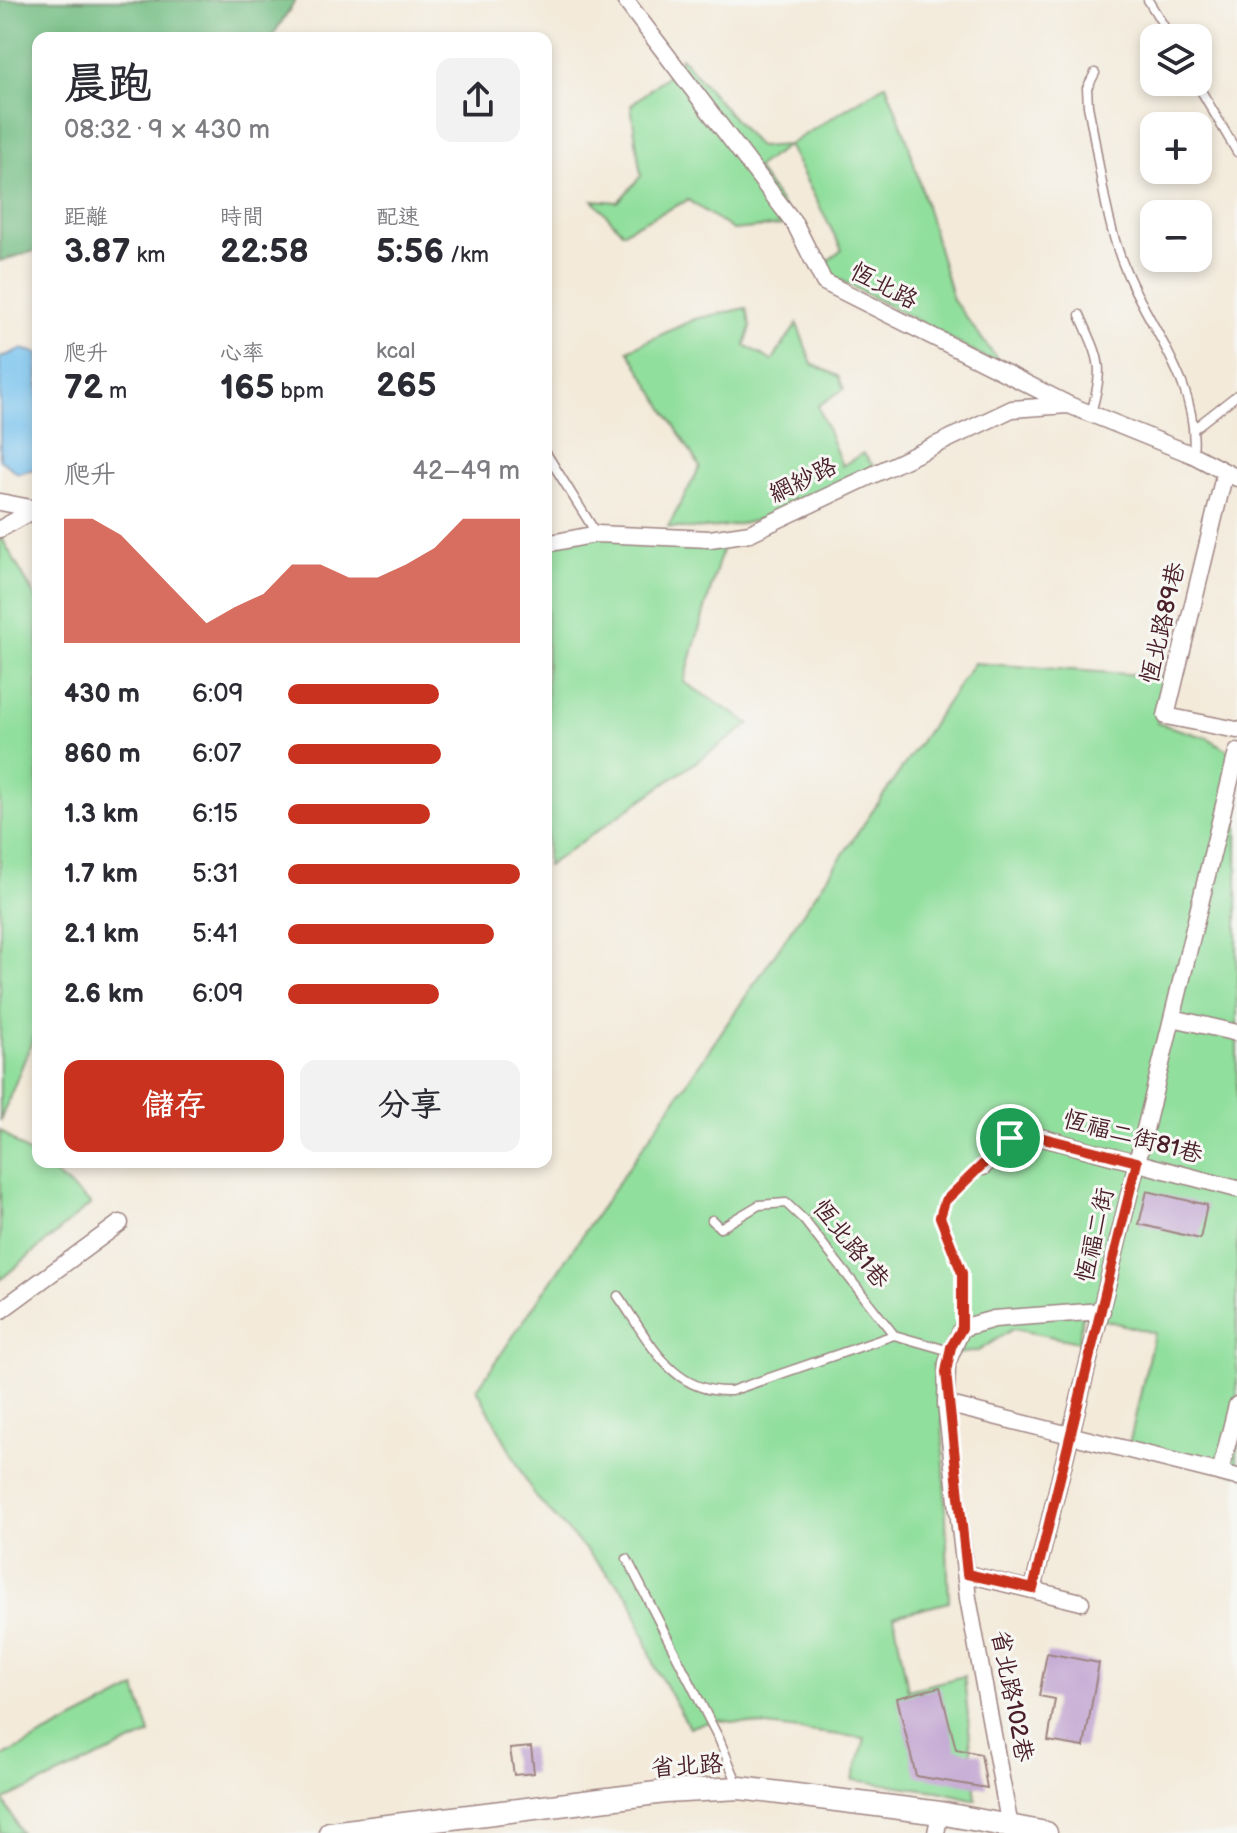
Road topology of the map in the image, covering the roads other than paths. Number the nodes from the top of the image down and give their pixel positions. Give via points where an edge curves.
1 (625, 0) edge
2 (1148, 0) edge
3 (1163, 24) edge
4 (1095, 73) dead end
5 (1204, 96) edge
6 (1237, 152) edge
7 (1080, 315) dead end
8 (1237, 395) edge
9 (1069, 405) junction
10 (1091, 414) junction
11 (1196, 427) junction
12 (1193, 455) junction
13 (552, 463) edge
14 (1231, 475) edge
15 (0, 502) edge
16 (32, 508) edge
17 (32, 512) edge
18 (0, 529) edge
19 (597, 534) junction
20 (552, 543) edge
21 (1237, 730) edge
22 (1237, 752) edge
23 (1173, 1018) junction
24 (1237, 1033) edge
25 (1137, 1162) junction
26 (983, 1167) joint
27 (1237, 1189) edge
28 (712, 1220) dead end
29 (120, 1223) dead end
30 (618, 1296) dead end
31 (0, 1311) edge
32 (1102, 1311) junction
33 (962, 1328) junction
34 (894, 1335) junction
35 (950, 1351) junction
36 (946, 1404) junction
37 (1237, 1405) edge
38 (1071, 1436) junction
39 (1229, 1475) edge
40 (627, 1559) dead end
41 (967, 1574) junction
42 (1033, 1589) junction
43 (1081, 1602) dead end
44 (740, 1788) junction
45 (938, 1823) edge
46 (1010, 1827) junction
47 (330, 1833) edge
48 (1046, 1833) edge

1 - 9 street, 恆北路 via 795,224 824,282
2 - 3 lane
4 - 11 lane via 1087,88 1088,106 1117,248 1187,396
5 - 6 lane
7 - 10 lane via 1101,364
8 - 11 lane
9 - 10 street, 恆北路
9 - 19 street, 網紗路 via 1012,409 750,533 710,539
10 - 12 street, 恆北路
11 - 12 lane
12 - 14 street, 恆北路
13 - 19 lane
14 - 21 street, 恆北路89巷 via 1166,716
15 - 16 street
17 - 18 street
19 - 20 street, 網紗路
22 - 23 street, 恆福二街
23 - 24 street
23 - 25 street, 恆福二街
25 - 26 street, 恆福二街81巷 via 1028,1134 1010,1138
25 - 27 street, 恆福二街81巷
25 - 32 street, 恆福二街
26 - 33 lane via 945,1201 940,1217 962,1273
28 - 34 lane, 恆北路1巷 via 720,1228 759,1205 786,1203
29 - 31 street
30 - 34 lane via 677,1378 713,1392 731,1391
32 - 33 street via 994,1319
32 - 38 street, 恆福二街
33 - 35 street
34 - 35 lane
35 - 36 street
36 - 38 street
36 - 41 street
37 - 39 street
38 - 39 street
38 - 42 street, 恆福二街
40 - 44 lane
41 - 42 street
41 - 46 street, 省北路102巷
42 - 43 street
44 - 45 main road, 省北路 via 816,1795
44 - 47 main road, 省北路 via 665,1792
45 - 46 main road, 省北路
46 - 48 main road, 省北路

